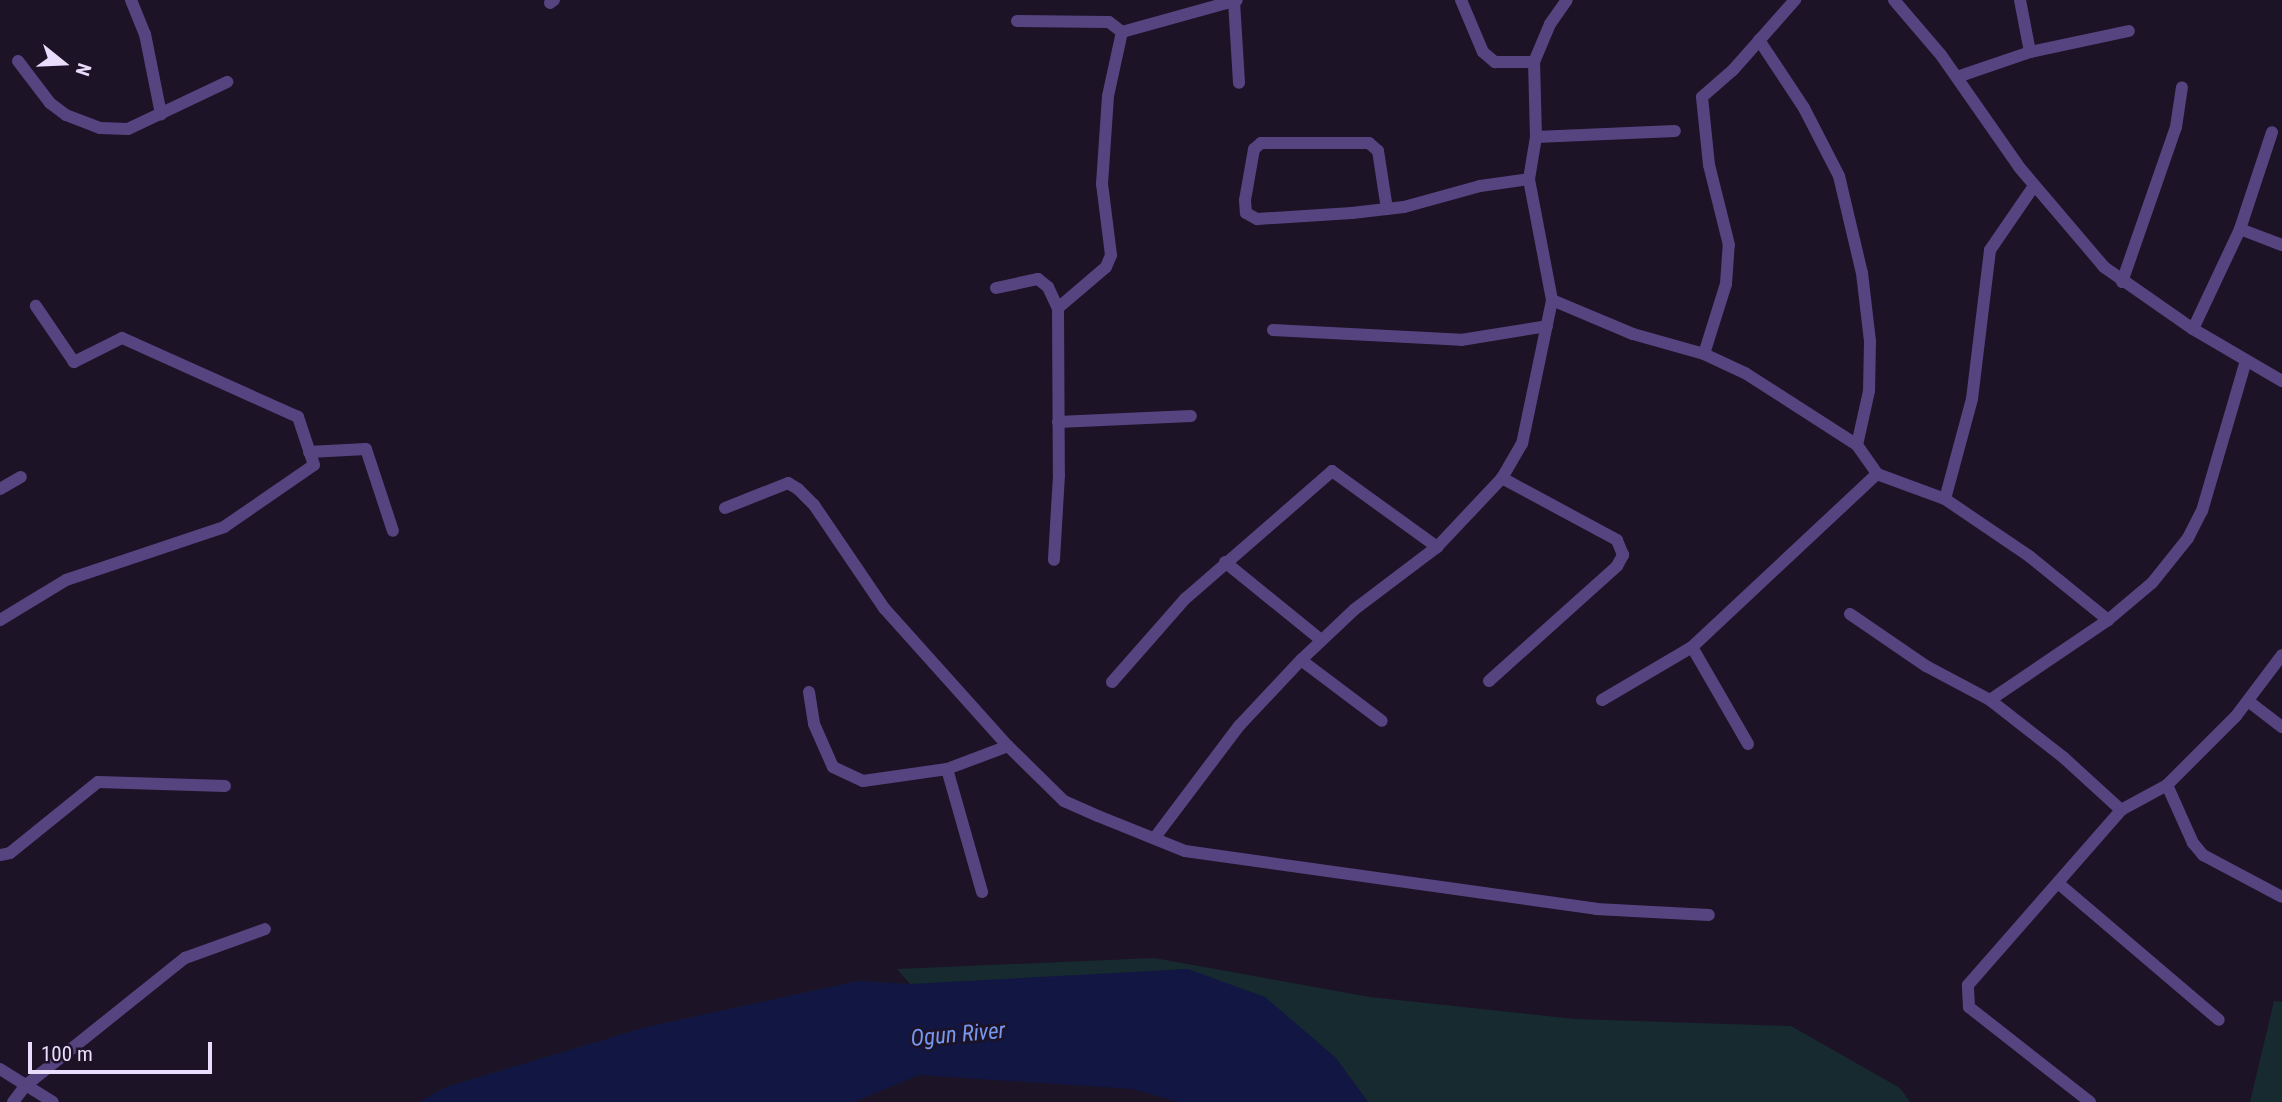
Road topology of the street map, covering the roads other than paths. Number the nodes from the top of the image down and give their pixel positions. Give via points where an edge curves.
1 (131, 0) edge
2 (1236, 0) edge
3 (1461, 0) edge
4 (1567, 0) edge
5 (1795, 0) edge
6 (1894, 0) edge
7 (2020, 0) edge
8 (1017, 21) dead end
9 (2129, 31) dead end
10 (1122, 32) junction
11 (1759, 40) junction
12 (2030, 52) junction
13 (18, 61) dead end
14 (1534, 62) junction
15 (1957, 76) junction
16 (227, 82) dead end
17 (1239, 83) dead end
18 (2182, 87) dead end
19 (161, 114) junction
20 (1675, 131) dead end
21 (2272, 132) dead end
22 (1536, 137) junction
23 (1529, 179) junction
24 (2034, 186) junction
25 (1387, 209) junction
26 (2240, 229) junction
27 (2282, 245) edge
28 (2122, 282) junction
29 (996, 288) dead end
30 (1552, 300) junction
31 (36, 306) dead end
32 (1058, 308) junction
33 (1547, 326) junction
34 (2193, 329) junction
35 (1273, 330) dead end
36 (1704, 354) junction
37 (2246, 361) junction
38 (2282, 381) edge
39 (1191, 415) dead end
40 (1058, 422) junction
41 (1857, 445) junction
42 (310, 452) junction
43 (1877, 474) junction
44 (21, 477) dead end
45 (1502, 478) junction
46 (0, 489) edge
47 (1945, 499) junction
48 (725, 508) dead end
49 (393, 531) dead end
50 (1437, 547) junction
51 (1054, 559) dead end
52 (1225, 562) junction
53 (1850, 614) dead end
54 (0, 620) edge
55 (2108, 620) junction
56 (1321, 640) junction
57 (1692, 647) junction
58 (2282, 655) edge
59 (1301, 660) junction
60 (1489, 681) dead end
61 (1112, 682) dead end
62 (809, 692) dead end
63 (1602, 700) dead end
64 (1990, 700) junction
65 (2249, 701) junction
66 (1382, 721) dead end
67 (2282, 727) edge
68 (1748, 744) dead end
69 (1008, 746) junction
70 (947, 769) junction
71 (2167, 785) junction
72 (225, 786) dead end
73 (2121, 810) junction
74 (1156, 836) junction
75 (0, 855) edge
76 (2058, 883) junction
77 (982, 892) dead end
78 (2282, 897) edge
79 (1709, 915) dead end
80 (265, 929) dead end
81 (2219, 1020) dead end
82 (0, 1069) edge
83 (25, 1086) junction
84 (13, 1102) edge
85 (53, 1102) edge
86 (2090, 1102) edge

1 - 19 street via 145,34
2 - 10 street
2 - 17 street
3 - 14 street via 1483,52 1495,62
4 - 14 street via 1550,24
5 - 11 street
6 - 15 street
7 - 12 street
8 - 10 street via 1109,22
9 - 12 street
10 - 32 street via 1108,96 1102,184 1111,255 1106,267
11 - 36 street via 1702,97 1709,165 1730,245 1726,284
11 - 41 street via 1804,108 1839,176 1862,274 1870,341 1869,391
12 - 15 street
13 - 19 street via 50,103 85,125 128,129
14 - 22 street
15 - 24 street
16 - 19 street
18 - 28 street via 2176,127
20 - 22 street
21 - 26 street
22 - 23 street
23 - 25 street
23 - 30 street
24 - 28 street
24 - 47 street via 1990,250 1972,399
25 - 25 street via 1252,218 1245,200 1254,149 1261,144 1369,143 1378,151
26 - 27 street
26 - 34 street
28 - 34 street
29 - 32 street via 1038,279
30 - 33 street
30 - 36 street via 1633,334
31 - 42 street via 74,362 122,338 298,417
32 - 40 street
33 - 35 street via 1461,340
33 - 45 street via 1527,431
34 - 37 street
36 - 41 street via 1745,373
37 - 38 street
37 - 55 street via 2195,526 2152,583
39 - 40 street
40 - 51 street
41 - 43 street
42 - 49 street via 366,449
42 - 54 street via 314,465 224,527 66,580
43 - 47 street
43 - 57 street
44 - 46 street
45 - 50 street
45 - 60 street via 1617,540 1623,555 1617,566
47 - 55 street via 2029,555
48 - 69 street via 788,483 798,489 814,505 884,608
50 - 52 street via 1332,471
50 - 56 street
52 - 56 street
52 - 61 street via 1185,599
53 - 64 street via 1926,666
55 - 64 street
56 - 59 street
57 - 63 street
57 - 68 street
58 - 65 street
59 - 66 street
59 - 74 street via 1239,726
62 - 70 street via 814,724 833,767 849,776 863,781
64 - 73 street
65 - 67 street
65 - 71 street
69 - 70 street
69 - 74 street via 1063,802
70 - 77 street
71 - 73 street
71 - 78 street via 2203,855
72 - 75 street via 98,782 10,853
73 - 76 street
74 - 79 street via 1185,851 1596,909
76 - 81 street
76 - 86 street via 1968,985 1965,997 1969,1007
80 - 83 street via 185,958
82 - 83 street
83 - 84 street
83 - 85 street

